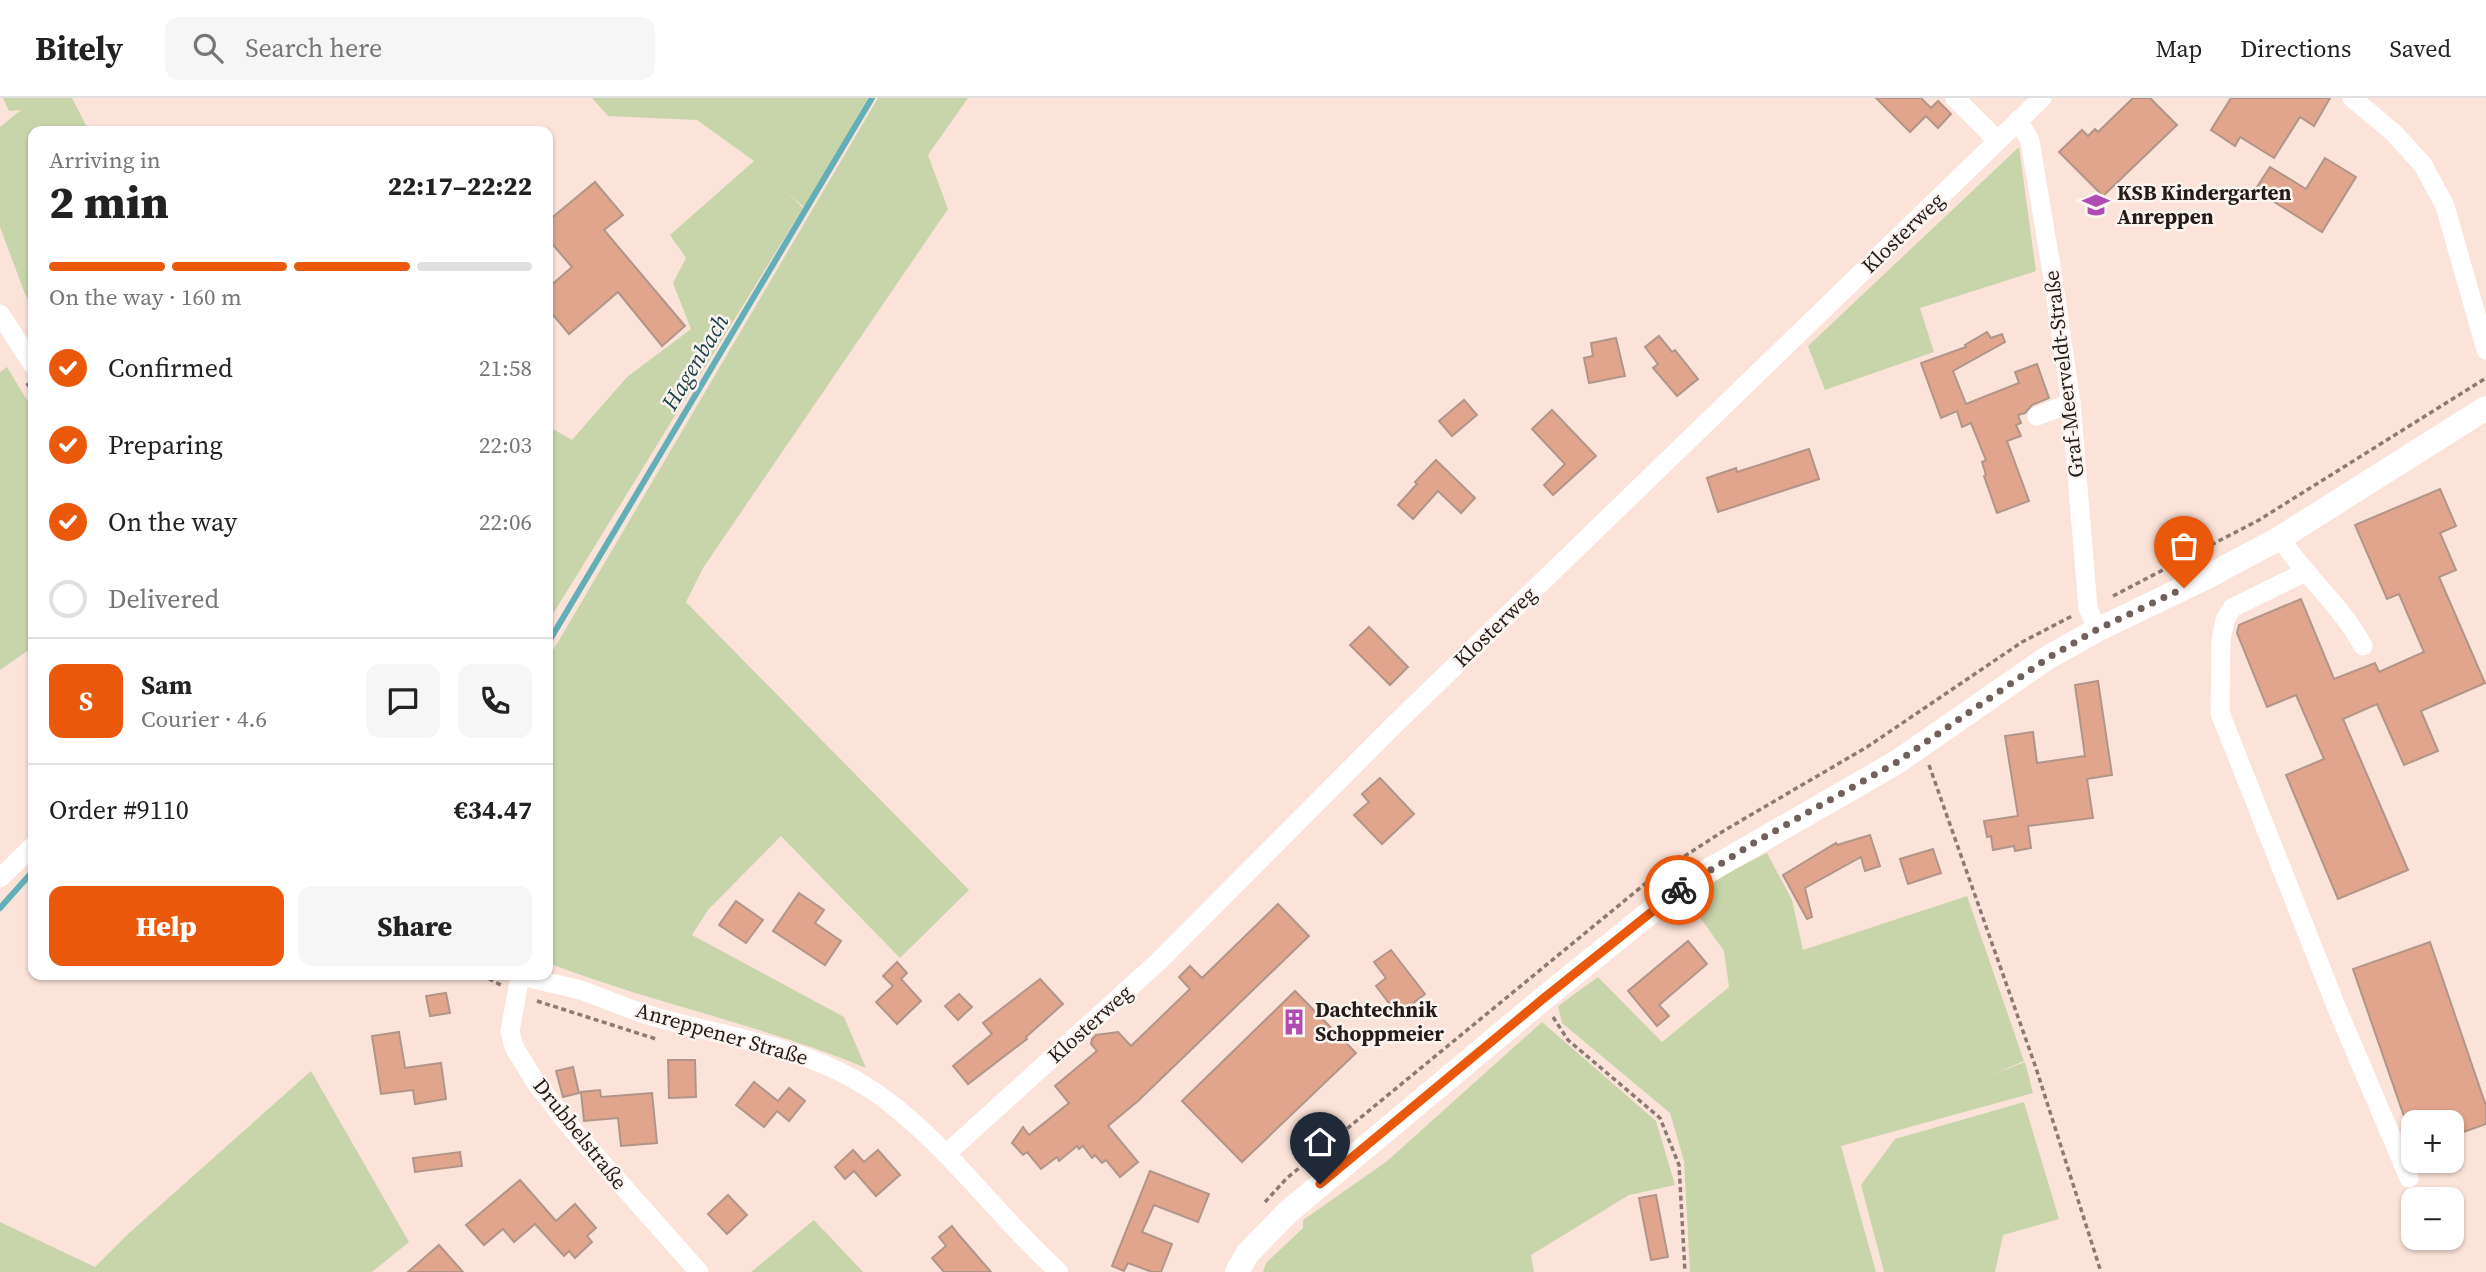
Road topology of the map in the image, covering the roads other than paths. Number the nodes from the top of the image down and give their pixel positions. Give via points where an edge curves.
1 (1955, 98) edge
2 (2042, 98) edge
3 (2352, 98) edge
4 (2018, 120) junction
5 (1997, 141) junction
6 (0, 314) edge
7 (2486, 350) edge
8 (28, 357) edge
9 (2071, 404) junction
10 (2486, 408) edge
11 (2037, 416) dead end
12 (2280, 538) junction
13 (2305, 572) junction
14 (2092, 619) junction
15 (2363, 646) dead end
16 (28, 851) edge
17 (0, 878) edge
18 (518, 981) edge
19 (946, 1154) junction
20 (2409, 1178) dead end
21 (699, 1272) edge
22 (1059, 1272) edge
23 (1237, 1272) edge

1 - 5 street
2 - 4 street, Klosterweg
3 - 7 street via 2423,165 2445,206
4 - 5 street, Klosterweg
4 - 9 street, Graf-Meerveldt-Straße via 2030,141
5 - 19 street, Klosterweg via 1402,718 1159,961
6 - 8 street
9 - 11 street
9 - 14 street, Graf-Meerveldt-Straße
10 - 12 main road
12 - 13 street
12 - 14 main road
13 - 15 street via 2347,618
13 - 20 street via 2232,608 2221,640 2221,713
14 - 23 main road via 2048,658 1921,747 1668,898 1287,1212 1247,1254
16 - 17 street
18 - 19 street, Anreppener Straße via 579,990 653,1016 799,1053 862,1084
18 - 21 street, Drubbelstraße via 510,1031 514,1047 536,1083
19 - 22 street, Anreppener Straße

